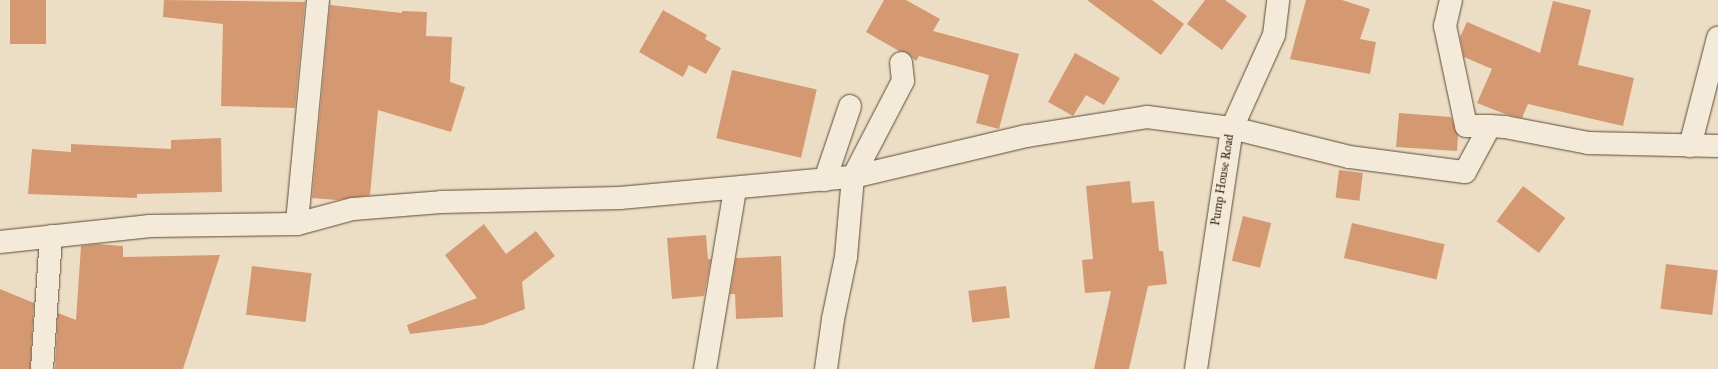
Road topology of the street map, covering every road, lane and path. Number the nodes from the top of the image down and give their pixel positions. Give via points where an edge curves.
1 (318, 0) edge
2 (1278, 0) edge
3 (1451, 0) edge
4 (1718, 38) edge
5 (901, 63) dead end
6 (850, 106) dead end
7 (1490, 126) junction
8 (1232, 128) junction
9 (1690, 146) junction
10 (1718, 146) edge
11 (853, 177) junction
12 (825, 180) junction
13 (735, 189) junction
14 (297, 224) junction
15 (50, 236) junction
16 (0, 242) edge
17 (42, 369) edge
18 (705, 369) edge
19 (826, 369) edge
20 (1196, 369) edge

1 - 14 street
2 - 8 street, Pump House Road via 1274,35
3 - 7 street via 1445,26 1466,126
4 - 9 street
5 - 11 street via 903,81
6 - 12 street
7 - 8 street via 1465,172 1349,157
7 - 9 street via 1505,126 1588,144
8 - 11 street via 1147,117 1027,136
8 - 20 street, Pump House Road
9 - 10 street
11 - 12 street
11 - 19 street via 846,257
12 - 13 street
13 - 14 street via 620,198 441,202 353,209
13 - 18 street
14 - 15 street via 150,226
15 - 16 street
15 - 17 street

